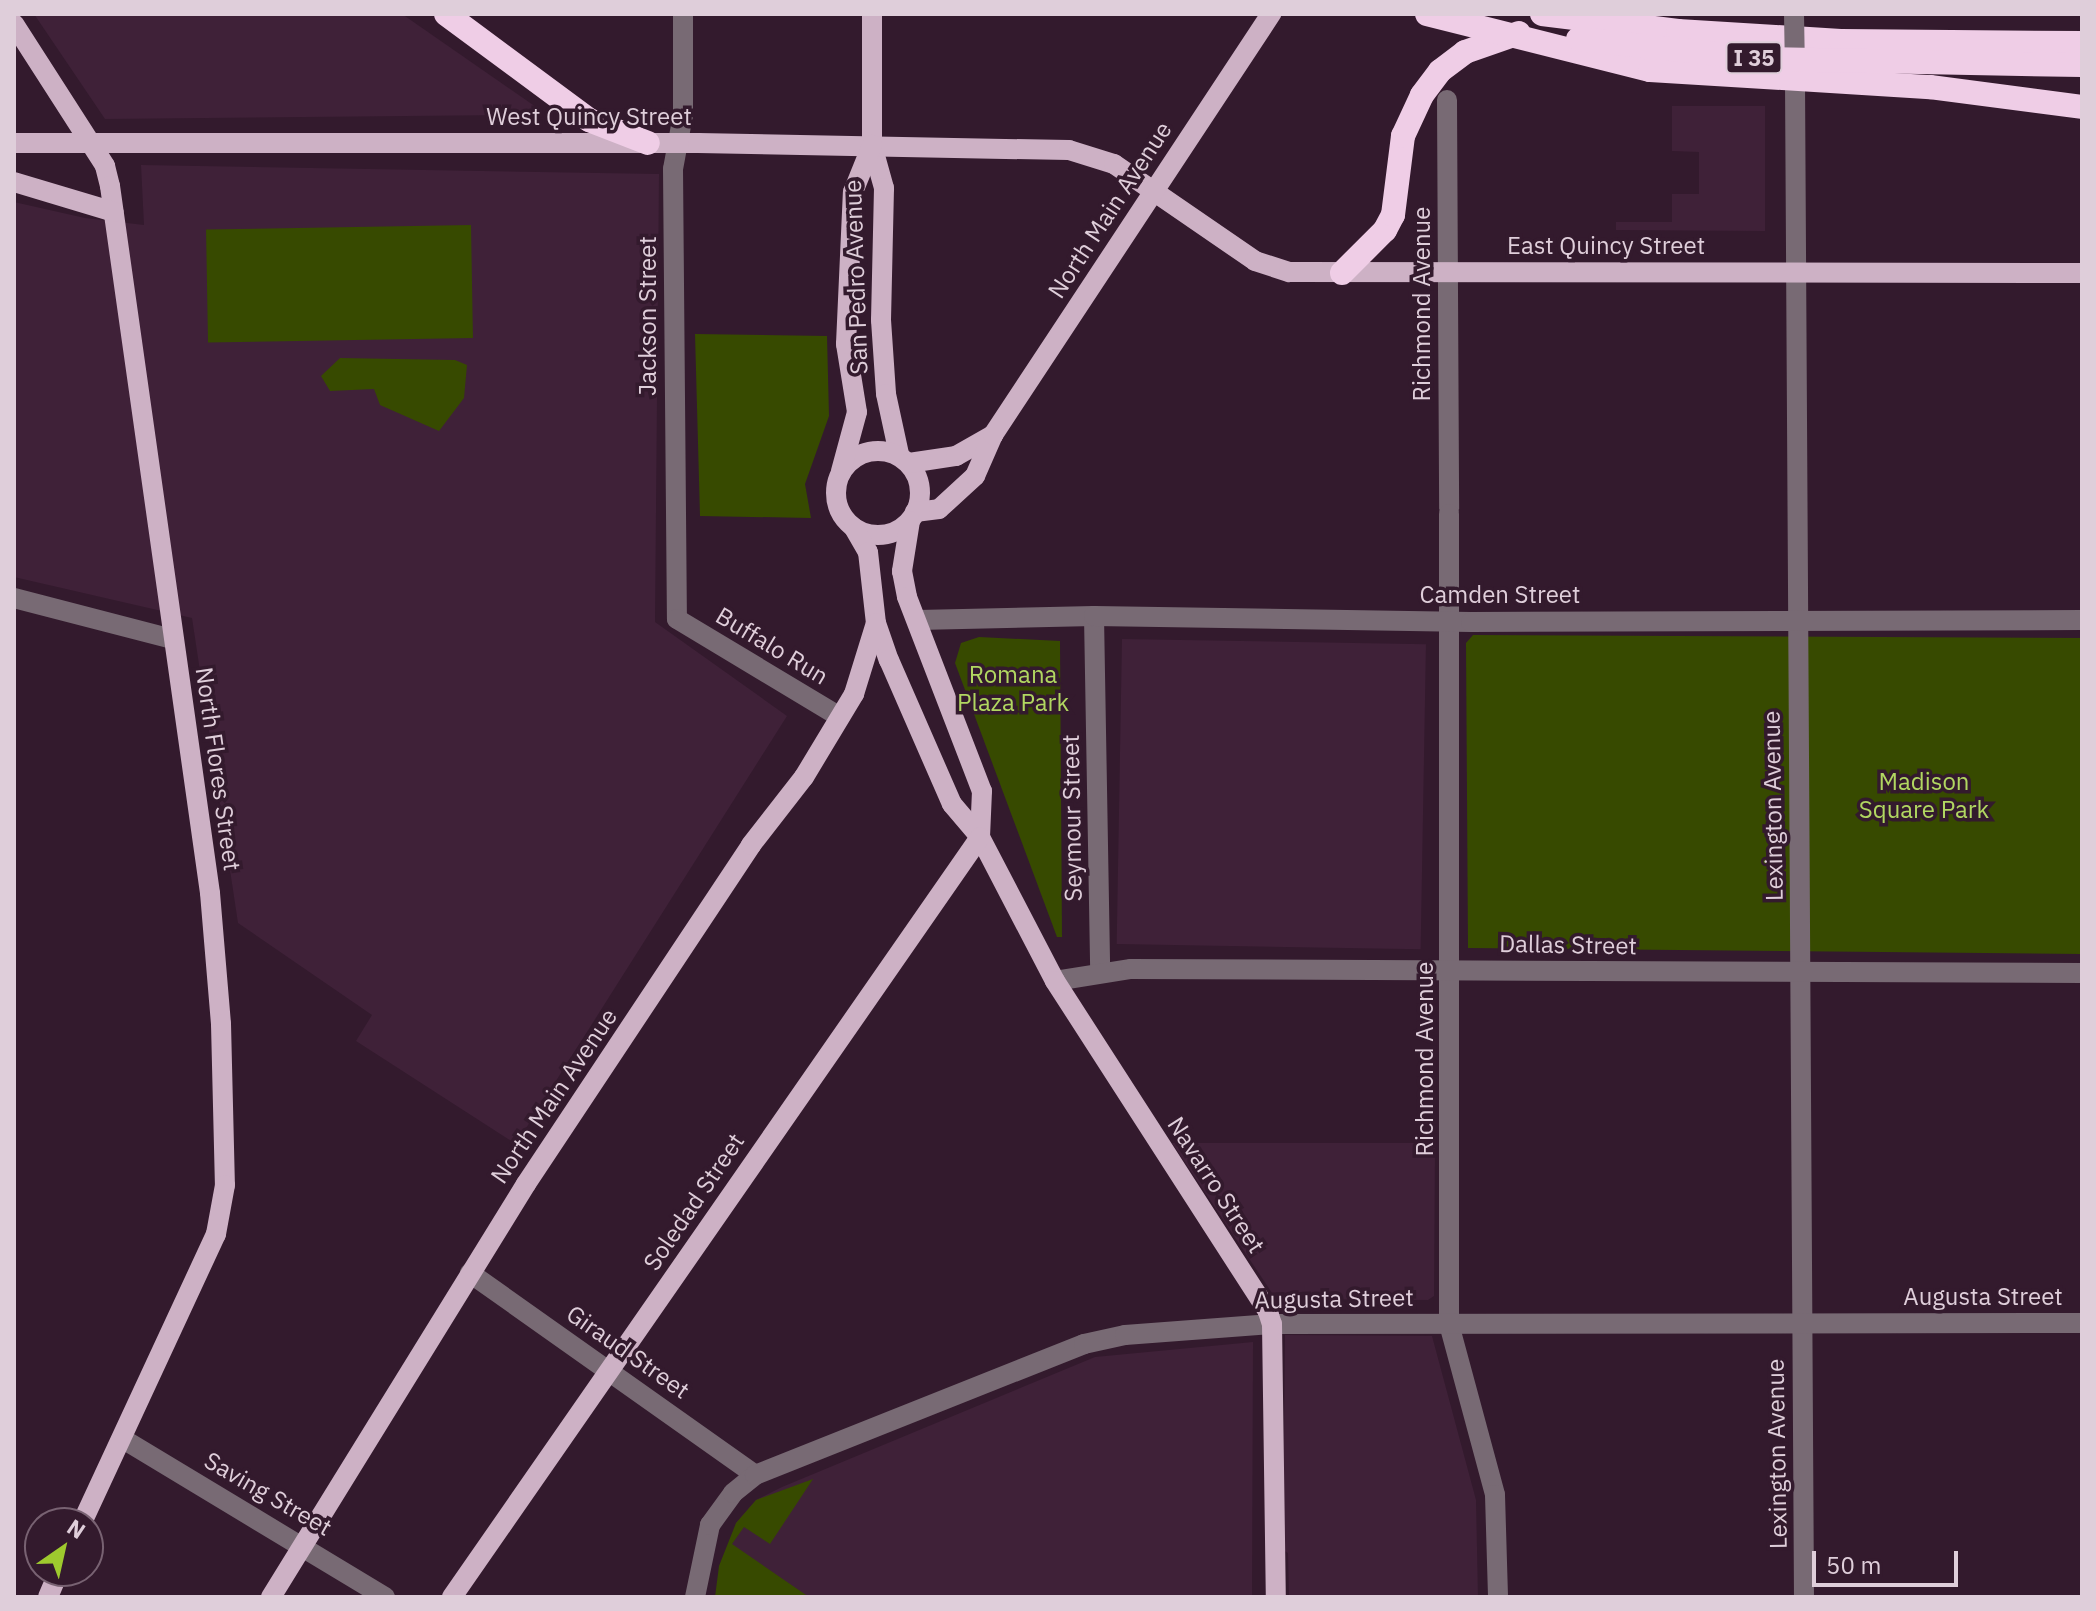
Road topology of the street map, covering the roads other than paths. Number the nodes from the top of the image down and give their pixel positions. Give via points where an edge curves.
1 (446, 14) edge
2 (683, 14) edge
3 (872, 14) edge
4 (1271, 14) edge
5 (1428, 14) edge
6 (1542, 14) edge
7 (1794, 14) edge
8 (14, 24) edge
9 (1643, 27) junction
10 (2082, 43) edge
11 (2082, 65) edge
12 (1447, 100) dead end
13 (2082, 107) edge
14 (14, 143) edge
15 (648, 143) junction
16 (678, 143) junction
17 (92, 145) junction
18 (872, 145) junction
19 (14, 182) edge
20 (1153, 190) junction
21 (114, 212) junction
22 (1448, 272) junction
23 (1793, 272) junction
24 (1342, 273) junction
25 (2082, 273) edge
26 (993, 435) junction
27 (904, 458) junction
28 (841, 471) junction
29 (912, 516) junction
30 (854, 528) junction
31 (14, 598) edge
32 (1094, 616) junction
33 (677, 619) joint
34 (1796, 619) junction
35 (918, 620) junction
36 (2082, 620) edge
37 (1450, 622) junction
38 (876, 623) junction
39 (173, 639) junction
40 (840, 717) junction
41 (980, 837) junction
42 (1452, 970) junction
43 (1100, 972) junction
44 (1801, 973) junction
45 (2082, 973) edge
46 (1055, 981) junction
47 (470, 1273) junction
48 (1801, 1323) junction
49 (2082, 1323) edge
50 (1272, 1324) junction
51 (1449, 1324) junction
52 (611, 1370) junction
53 (123, 1439) junction
54 (755, 1475) junction
55 (90, 1507) edge
56 (305, 1546) junction
57 (1275, 1567) junction
58 (271, 1597) edge
59 (385, 1597) edge
60 (452, 1597) edge
61 (695, 1597) edge
62 (1264, 1597) edge
63 (1276, 1597) edge
64 (1498, 1597) edge
65 (1804, 1597) edge

1 - 15 highway via 589,120
2 - 16 street, Jackson Street
3 - 18 main road, San Pedro Avenue
4 - 20 main road, North Main Avenue
5 - 11 highway, I 35, bridge via 1573,38 1750,58
5 - 13 highway, bridge via 1650,70 1930,87
6 - 9 highway, I 35
7 - 23 street, Lexington Avenue, bridge
8 - 17 main road, North Flores Street
9 - 10 highway, I 35 via 1841,41
9 - 24 highway via 1523,32 1465,52 1440,71 1403,136 1395,204 1385,230
12 - 22 street, Richmond Avenue
14 - 17 main road, West Quincy Street
15 - 16 main road, West Quincy Street
15 - 17 main road, West Quincy Street
16 - 18 main road, West Quincy Street
16 - 33 street, Jackson Street via 673,169
17 - 21 main road, North Flores Street via 105,166
18 - 20 main road, West Quincy Street via 1069,150 1114,164
18 - 27 main road, San Pedro Avenue via 884,188 881,320 886,394
18 - 28 main road, San Pedro Avenue via 853,192 846,344 857,412
19 - 21 main road
20 - 24 main road, East Quincy Street via 1255,261 1289,272
20 - 26 main road, North Main Avenue
21 - 39 main road, North Flores Street
22 - 23 main road, East Quincy Street
22 - 24 main road, East Quincy Street
22 - 37 street, Richmond Avenue
23 - 25 main road, East Quincy Street
23 - 34 street, Lexington Avenue
26 - 27 main road, North Main Avenue via 956,456
26 - 29 main road, North Main Avenue via 963,489 939,509
27 - 28 main road via 868,451
27 - 29 main road via 920,492
28 - 30 main road via 836,500
29 - 30 main road via 900,531 882,535
29 - 35 main road via 902,571
30 - 38 main road, Navarro Street via 868,552
31 - 39 street
32 - 35 street, Camden Street
32 - 37 street, Camden Street
32 - 43 street, Seymour Street
33 - 40 street, Buffalo Run
34 - 36 street, Camden Street
34 - 37 street, Camden Street
34 - 44 street, Lexington Avenue
35 - 41 main road via 982,791
37 - 42 street, Richmond Avenue
38 - 40 main road, North Main Avenue via 859,681
38 - 41 main road, Navarro Street via 952,804
39 - 53 main road, North Flores Street via 216,952 225,1185 205,1263
40 - 47 main road, North Main Avenue
41 - 46 main road, Navarro Street
41 - 52 main road, Soledad Street
42 - 43 street, Dallas Street
42 - 44 street, Dallas Street
42 - 51 street, Richmond Avenue
43 - 46 street, Dallas Street
44 - 45 street, Dallas Street
44 - 48 street, Lexington Avenue
46 - 50 main road, Navarro Street
47 - 52 street, Giraud Street
47 - 56 main road, North Main Avenue
48 - 49 street, Augusta Street
48 - 51 street, Augusta Street
48 - 65 street, Lexington Avenue
50 - 51 street, Augusta Street
50 - 54 street, Augusta Street via 1125,1335 1084,1344
50 - 57 main road
51 - 64 street, Richmond Avenue via 1495,1495
52 - 54 street, Giraud Street
52 - 60 main road, Soledad Street
53 - 55 main road, North Flores Street
53 - 56 street, Saving Street
54 - 61 street, Augusta Street via 733,1493 710,1525
56 - 58 main road, North Main Avenue
56 - 59 street, Saving Street
57 - 62 main road
57 - 63 main road

